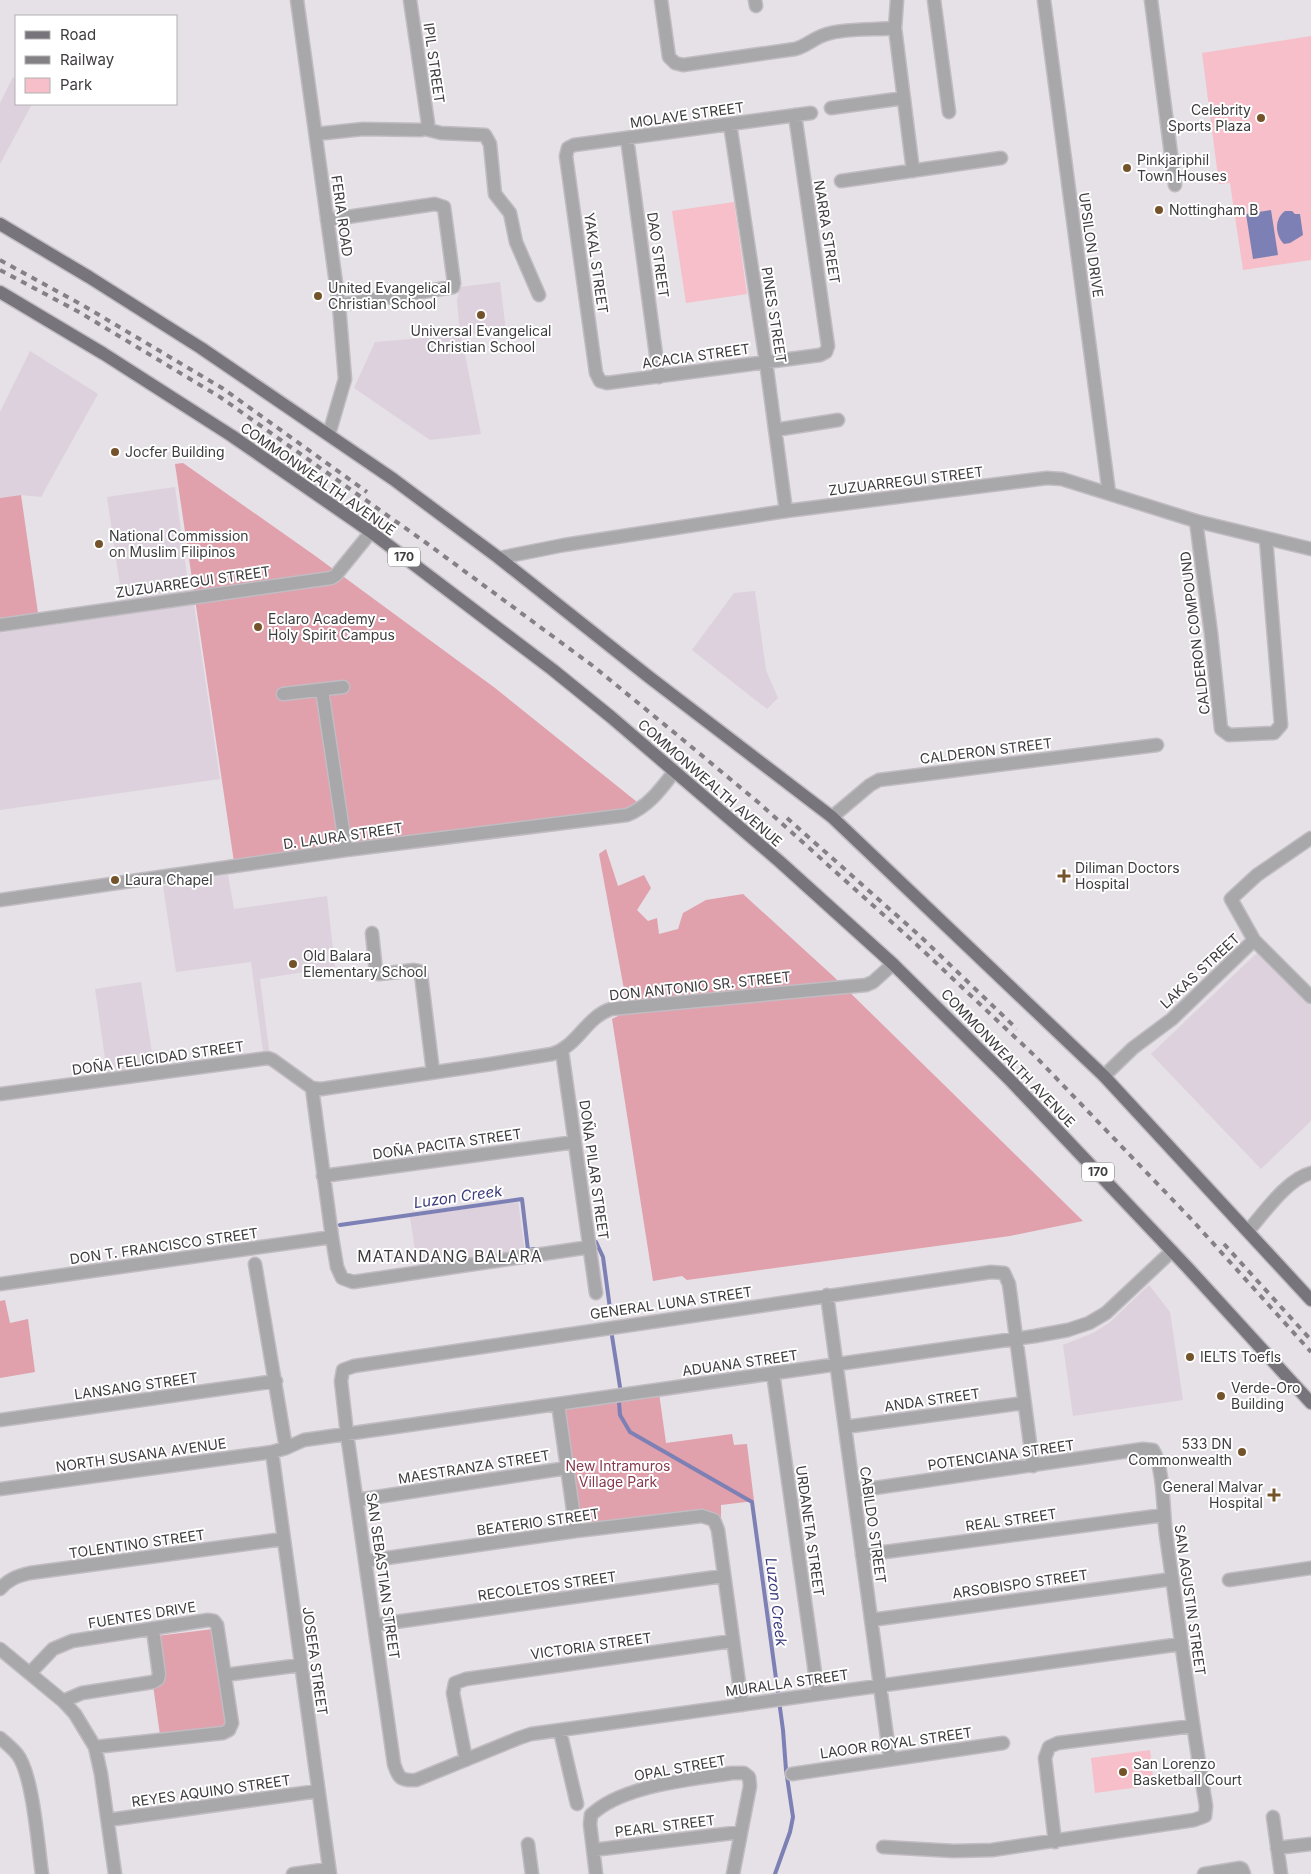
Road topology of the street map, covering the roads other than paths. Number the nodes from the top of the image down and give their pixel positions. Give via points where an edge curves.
1 (297, 0) edge
2 (410, 0) edge
3 (661, 0) edge
4 (897, 0) edge
5 (934, 0) edge
6 (1044, 0) edge
7 (1151, 0) edge
8 (895, 28) junction
9 (904, 98) junction
10 (831, 108) dead end
11 (949, 112) dead end
12 (810, 113) dead end
13 (794, 115) junction
14 (730, 124) junction
15 (425, 129) junction
16 (316, 134) junction
17 (627, 138) junction
18 (568, 148) joint
19 (1001, 158) dead end
20 (913, 171) junction
21 (841, 181) dead end
22 (1174, 185) dead end
23 (327, 220) junction
24 (0, 224) edge
25 (0, 292) edge
26 (539, 295) dead end
27 (339, 305) junction
28 (826, 352) joint
29 (766, 362) junction
30 (659, 376) junction
31 (600, 381) joint
32 (838, 420) dead end
33 (775, 430) junction
34 (329, 434) junction
35 (1109, 493) junction
36 (786, 512) junction
37 (1196, 521) junction
38 (371, 532) junction
39 (1266, 539) junction
40 (1311, 550) edge
41 (499, 558) junction
42 (0, 624) edge
43 (343, 687) dead end
44 (322, 690) junction
45 (283, 694) dead end
46 (1157, 745) dead end
47 (674, 772) junction
48 (832, 817) junction
49 (1311, 838) edge
50 (346, 850) junction
51 (0, 900) edge
52 (372, 932) dead end
53 (1254, 940) junction
54 (893, 964) junction
55 (1311, 997) edge
56 (562, 1051) junction
57 (433, 1072) junction
58 (1104, 1076) junction
59 (312, 1088) junction
60 (0, 1094) edge
61 (575, 1142) junction
62 (1311, 1173) edge
63 (323, 1176) junction
64 (1248, 1231) junction
65 (332, 1237) junction
66 (590, 1247) junction
67 (1172, 1251) junction
68 (255, 1264) dead end
69 (0, 1284) edge
70 (596, 1293) dead end
71 (826, 1295) junction
72 (1311, 1300) edge
73 (1016, 1339) junction
74 (836, 1364) junction
75 (343, 1370) joint
76 (772, 1374) junction
77 (276, 1381) junction
78 (1024, 1403) junction
79 (1311, 1403) edge
80 (558, 1404) junction
81 (0, 1420) edge
82 (845, 1427) junction
83 (347, 1434) junction
84 (286, 1448) junction
85 (1153, 1450) joint
86 (272, 1452) junction
87 (1033, 1466) junction
88 (567, 1468) junction
89 (0, 1490) edge
90 (854, 1491) junction
91 (356, 1500) junction
92 (1164, 1514) junction
93 (576, 1531) junction
94 (283, 1539) junction
95 (862, 1555) junction
96 (366, 1561) junction
97 (1311, 1568) edge
98 (723, 1576) junction
99 (1172, 1579) junction
100 (1229, 1580) dead end
101 (0, 1589) edge
102 (871, 1620) junction
103 (374, 1625) junction
104 (153, 1630) junction
105 (732, 1641) junction
106 (1181, 1644) junction
107 (0, 1649) edge
108 (300, 1664) junction
109 (30, 1673) junction
110 (225, 1675) junction
111 (880, 1685) junction
112 (818, 1694) junction
113 (63, 1701) junction
114 (742, 1705) junction
115 (1192, 1726) junction
116 (560, 1731) junction
117 (0, 1738) edge
118 (1003, 1743) dead end
119 (95, 1747) junction
120 (890, 1759) junction
121 (466, 1760) junction
122 (792, 1774) dead end
123 (405, 1781) joint
124 (318, 1791) junction
125 (577, 1804) dead end
126 (1272, 1817) dead end
127 (108, 1820) junction
128 (741, 1832) junction
129 (1055, 1842) junction
130 (528, 1844) dead end
131 (1311, 1844) edge
132 (883, 1847) dead end
133 (1278, 1848) junction
134 (593, 1850) junction
135 (1243, 1871) edge
136 (330, 1872) edge
137 (42, 1874) edge
138 (115, 1874) edge
139 (294, 1874) edge
140 (532, 1874) edge
141 (596, 1874) edge
142 (733, 1874) edge
143 (1204, 1874) edge
144 (1281, 1874) edge

1 - 16 street, FERIA ROAD
2 - 15 street, IPIL STREET via 428,123
3 - 8 street via 669,57 682,65 794,49 832,32
4 - 8 street
5 - 11 street
6 - 35 street, UPSILON DRIVE
7 - 22 street
8 - 9 street
9 - 10 street
9 - 20 street
12 - 13 street, MOLAVE STREET
13 - 14 street, MOLAVE STREET
13 - 28 street, NARRA STREET via 828,346
14 - 17 street, MOLAVE STREET
14 - 29 street, PINES STREET
15 - 16 street via 363,129
15 - 26 street via 485,135 488,139 495,194 510,213 516,242
16 - 23 street, FERIA ROAD
17 - 18 street, MOLAVE STREET
17 - 30 street, DAO STREET
18 - 31 street, YAKAL STREET via 566,156
19 - 20 street
20 - 21 street
23 - 27 street, FERIA ROAD
23 - 27 street via 436,204 444,207 453,287
24 - 34 main road via 145,312
25 - 38 main road, COMMONWEALTH AVENUE / 170 via 232,436
27 - 34 street, FERIA ROAD via 345,379
28 - 29 street, ACACIA STREET
29 - 30 street, ACACIA STREET
29 - 33 street, PINES STREET
30 - 31 street, ACACIA STREET via 607,384
32 - 33 street
33 - 36 street, PINES STREET
34 - 41 main road
35 - 36 street, ZUZUARREGUI STREET via 1062,478 1047,478
35 - 37 street, ZUZUARREGUI STREET
36 - 41 street, ZUZUARREGUI STREET via 564,545
37 - 39 street, ZUZUARREGUI STREET
37 - 39 street, CALDERON COMPOUND via 1221,729 1229,735 1274,733 1281,725
38 - 42 street, ZUZUARREGUI STREET via 330,578
38 - 47 main road, COMMONWEALTH AVENUE / 170 via 553,670
39 - 40 street, ZUZUARREGUI STREET
41 - 48 main road
43 - 44 street
44 - 45 street
44 - 50 street
46 - 48 street, CALDERON STREET via 879,780
47 - 50 street, D. LAURA STREET via 654,798 627,814
47 - 54 main road, COMMONWEALTH AVENUE / 170
48 - 58 main road
49 - 53 street via 1257,875 1232,899
50 - 51 street, D. LAURA STREET
52 - 57 street via 376,972 414,970 421,974
53 - 55 street, LAKAS STREET
53 - 58 street, LAKAS STREET via 1172,1019 1133,1048
54 - 56 street, DON ANTONIO SR. STREET via 866,985 611,1009 598,1014
54 - 67 main road, COMMONWEALTH AVENUE / 170 via 1010,1080
56 - 57 street
56 - 61 street, DOÑA PILAR STREET
57 - 59 street
58 - 64 main road
59 - 60 street, DOÑA FELICIDAD STREET via 268,1058
59 - 63 street
61 - 63 street, DOÑA PACITA STREET
61 - 66 street, DOÑA PILAR STREET
62 - 64 street via 1297,1178
63 - 65 street
64 - 72 main road
65 - 66 street via 337,1267 342,1278 352,1282
65 - 69 street, DON T. FRANCISCO STREET
66 - 70 street, DOÑA PILAR STREET
67 - 73 street, ADUANA STREET via 1106,1313 1089,1323
67 - 79 main road, COMMONWEALTH AVENUE / 170
68 - 77 street
71 - 73 street, GENERAL LUNA STREET via 991,1272 1004,1273 1009,1284
71 - 74 street, CABILDO STREET
71 - 75 street, GENERAL LUNA STREET
73 - 74 street, ADUANA STREET
73 - 78 street
74 - 76 street, ADUANA STREET
74 - 82 street, CABILDO STREET
75 - 83 street, SAN SEBASTIAN STREET via 341,1381
76 - 80 street, ADUANA STREET
76 - 112 street, URDANETA STREET
77 - 81 street, LANSANG STREET
77 - 84 street
78 - 82 street, ANDA STREET
78 - 87 street
80 - 83 street, ADUANA STREET
80 - 88 street
82 - 90 street, CABILDO STREET
83 - 84 street, ADUANA STREET via 304,1440
83 - 91 street, SAN SEBASTIAN STREET
84 - 86 street, NORTH SUSANA AVENUE
85 - 87 street, POTENCIANA STREET
85 - 92 street, SAN AGUSTIN STREET via 1158,1459
86 - 89 street, NORTH SUSANA AVENUE
86 - 94 street, JOSEFA STREET
87 - 90 street, POTENCIANA STREET
88 - 91 street, MAESTRANZA STREET
88 - 93 street
90 - 95 street, CABILDO STREET
91 - 96 street, SAN SEBASTIAN STREET
92 - 95 street, REAL STREET
92 - 99 street, SAN AGUSTIN STREET
93 - 96 street, BEATERIO STREET
93 - 98 street, BEATERIO STREET via 702,1516 714,1520 718,1530
94 - 101 street, TOLENTINO STREET via 15,1576
94 - 108 street, JOSEFA STREET
95 - 102 street, CABILDO STREET
96 - 103 street, SAN SEBASTIAN STREET
97 - 100 street
98 - 103 street, RECOLETOS STREET
98 - 105 street
99 - 102 street, ARSOBISPO STREET
99 - 106 street, SAN AGUSTIN STREET
102 - 111 street, CABILDO STREET
103 - 123 street, SAN SEBASTIAN STREET via 394,1764 398,1776
104 - 109 street, FUENTES DRIVE via 72,1641 53,1650
104 - 110 street, FUENTES DRIVE via 214,1621
104 - 113 street via 158,1680 82,1693
105 - 114 street
105 - 121 street, VICTORIA STREET via 455,1683 453,1693
106 - 111 street, MURALLA STREET
106 - 115 street, SAN AGUSTIN STREET
107 - 109 street
108 - 110 street
108 - 124 street, JOSEFA STREET
109 - 113 street
110 - 119 street, FUENTES DRIVE via 232,1722 229,1730
111 - 112 street, MURALLA STREET
111 - 120 street, CABILDO STREET
112 - 114 street, MURALLA STREET
113 - 119 street
114 - 116 street, MURALLA STREET
115 - 129 street via 1058,1743 1049,1747 1045,1758
115 - 129 street, SAN AGUSTIN STREET via 1206,1806 1204,1816
116 - 121 street, MURALLA STREET via 519,1738
116 - 125 street
117 - 137 street via 18,1755 27,1776
118 - 120 street, LAOOR ROYAL STREET
119 - 127 street
120 - 122 street, LAOOR ROYAL STREET
121 - 123 street, MURALLA STREET via 416,1780
124 - 127 street, REYES AQUINO STREET
124 - 136 street, JOSEFA STREET
126 - 133 street
127 - 138 street
128 - 134 street, PEARL STREET
128 - 134 street, OPAL STREET via 750,1786 749,1777 744,1773 633,1791 596,1810 591,1816
128 - 142 street
129 - 132 street via 975,1852
130 - 140 street
131 - 133 street
133 - 144 street
134 - 141 street
135 - 143 street via 1240,1868
136 - 139 street

